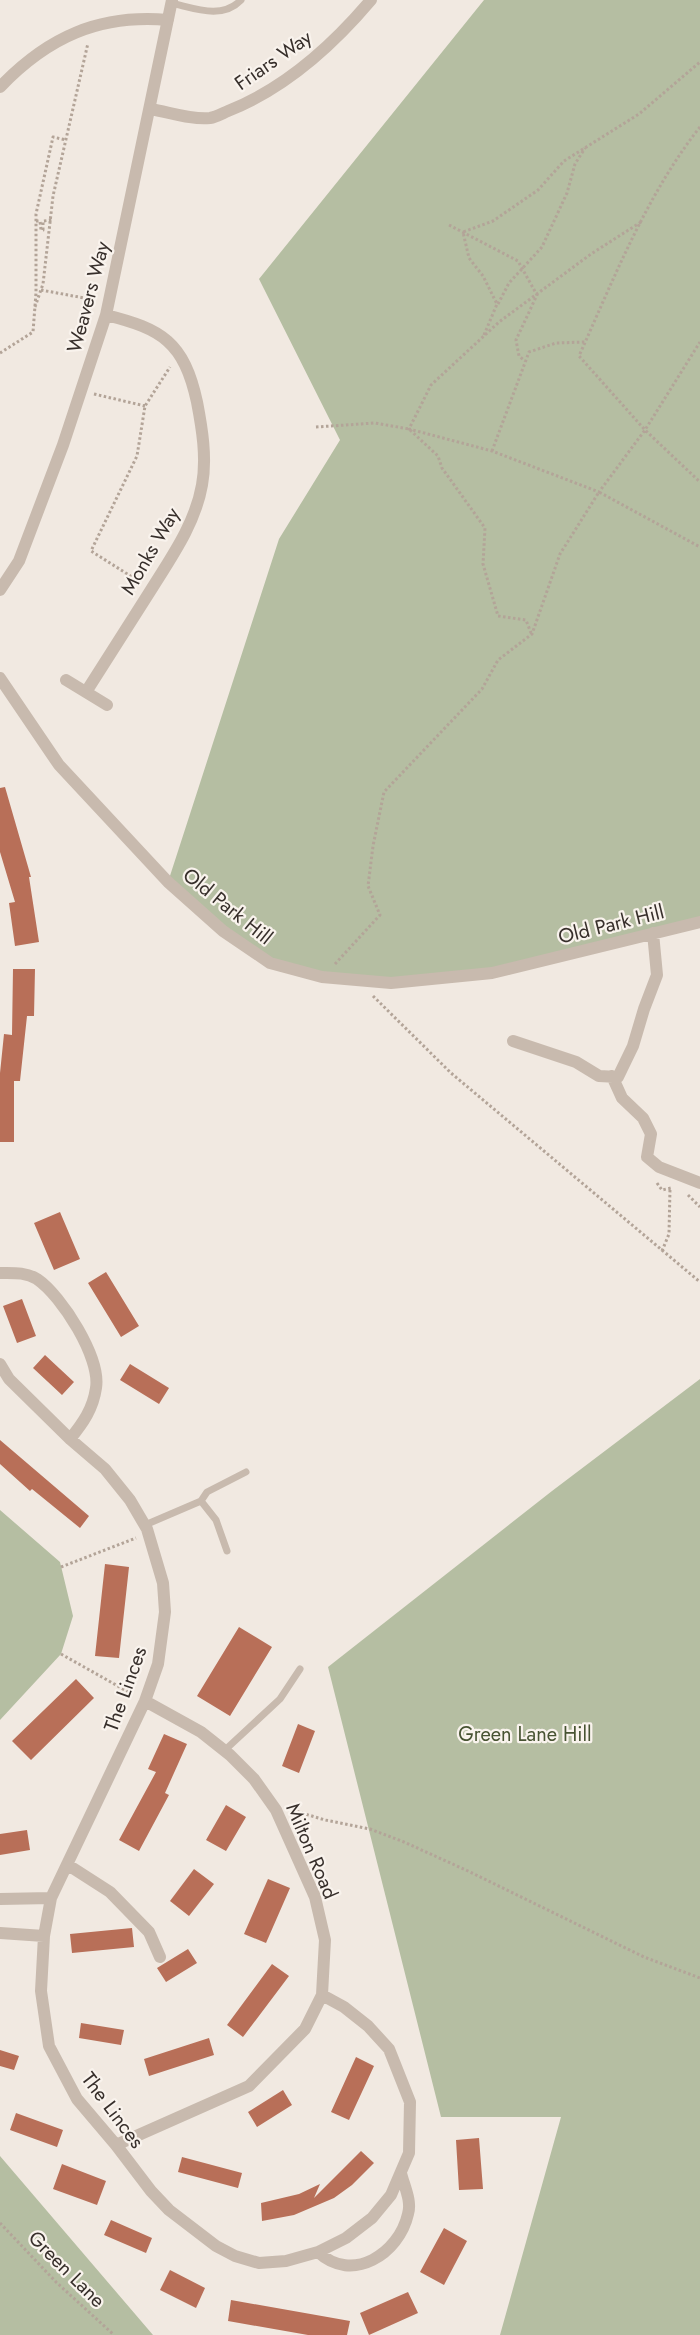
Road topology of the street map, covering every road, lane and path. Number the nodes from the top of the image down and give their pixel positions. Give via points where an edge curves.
1 (241, 0) edge
2 (372, 0) edge
3 (171, 2) edge
4 (168, 20) junction
5 (91, 27) junction
6 (700, 62) edge
7 (0, 87) edge
8 (150, 109) junction
9 (700, 126) edge
10 (66, 140) junction
11 (586, 147) junction
12 (52, 220) junction
13 (36, 221) junction
14 (641, 222) junction
15 (449, 225) dead end
16 (463, 232) junction
17 (522, 269) junction
18 (41, 290) junction
19 (537, 294) junction
20 (108, 302) junction
21 (497, 304) junction
22 (35, 307) junction
23 (106, 316) junction
24 (482, 338) junction
25 (585, 342) junction
26 (700, 342) edge
27 (0, 353) edge
28 (178, 354) junction
29 (525, 361) junction
30 (81, 391) junction
31 (145, 406) junction
32 (316, 427) dead end
33 (409, 429) junction
34 (646, 430) junction
35 (492, 451) junction
36 (700, 482) edge
37 (599, 492) junction
38 (700, 547) edge
39 (151, 589) junction
40 (0, 590) edge
41 (532, 634) junction
42 (0, 678) edge
43 (66, 680) dead end
44 (86, 692) junction
45 (107, 705) dead end
46 (700, 922) edge
47 (653, 933) junction
48 (322, 977) junction
49 (357, 980) junction
50 (513, 1041) dead end
51 (612, 1076) junction
52 (700, 1183) edge
53 (670, 1188) dead end
54 (662, 1251) junction
55 (0, 1273) edge
56 (700, 1282) edge
57 (0, 1364) edge
58 (70, 1438) junction
59 (246, 1472) dead end
60 (200, 1501) junction
61 (146, 1529) junction
62 (227, 1552) dead end
63 (61, 1567) dead end
64 (61, 1654) dead end
65 (300, 1669) dead end
66 (145, 1701) junction
67 (224, 1750) junction
68 (276, 1810) junction
69 (68, 1865) junction
70 (51, 1898) junction
71 (0, 1899) edge
72 (0, 1933) edge
73 (44, 1936) junction
74 (160, 1957) dead end
75 (700, 1978) edge
76 (322, 1995) junction
77 (116, 2145) junction
78 (401, 2173) junction
79 (0, 2223) edge
80 (318, 2252) junction
81 (114, 2335) edge

1 - 3 lane via 221,12
2 - 8 street, Friars Way via 303,66 252,102 211,118
3 - 4 street, Weavers Way
4 - 5 street via 142,18
4 - 8 street, Weavers Way
5 - 7 street via 55,43 23,63
5 - 10 path
6 - 11 path via 639,114
8 - 20 street, Weavers Way
9 - 14 path via 675,158
10 - 12 path via 53,196
10 - 13 path via 53,137
11 - 16 path via 564,161 538,190 493,222
11 - 17 path via 575,164 567,194 542,247
12 - 13 path via 43,220 44,230 41,230 40,220
12 - 18 path
13 - 22 path
14 - 19 path
14 - 25 path
15 - 16 path
16 - 17 path via 518,261
16 - 21 path via 469,258 483,276
17 - 19 path
17 - 21 path
18 - 20 path
18 - 22 path
19 - 24 path
19 - 29 path via 516,340 519,356
20 - 23 street, Weavers Way
21 - 24 path
22 - 27 path via 33,332
23 - 28 street, Monks Way via 153,329
23 - 30 street, Weavers Way
24 - 33 path via 432,386
25 - 29 path via 556,343 529,352
25 - 34 path via 579,356
26 - 34 path
28 - 31 path
28 - 39 street, Monks Way via 193,386 202,425 202,484 193,516 178,547
29 - 35 path
30 - 31 path
30 - 40 street, Weavers Way via 19,561
31 - 39 path via 137,456 90,551
32 - 33 path via 375,423
33 - 35 path
33 - 41 path via 438,456 442,468 485,528 483,564 498,616 526,620
34 - 36 path
34 - 37 path
35 - 37 path
37 - 38 path
37 - 41 path via 560,554
39 - 44 street, Monks Way
41 - 48 path via 498,660 482,689 384,792 368,886 380,915
42 - 48 street, Old Park Hill via 59,765 168,882 223,931 270,963
43 - 44 street
44 - 45 street
46 - 47 street, Old Park Hill
47 - 49 street, Old Park Hill via 492,973 392,983
47 - 51 street via 657,975 633,1046 618,1077
48 - 49 street, Old Park Hill
49 - 54 path via 451,1073
50 - 51 street via 576,1062 599,1076
51 - 52 street via 622,1098 643,1118 651,1134 647,1157 659,1167
53 - 54 path via 669,1234
54 - 56 path
55 - 58 street via 19,1272 36,1278 51,1291 84,1338 97,1386 86,1420
57 - 58 street, The Linces via 9,1379
58 - 61 street, The Linces via 105,1469 130,1500
59 - 60 lane via 207,1492
60 - 61 lane
60 - 62 lane via 216,1520
61 - 63 path
61 - 66 street, The Linces via 163,1583 165,1612 158,1664
64 - 66 path
65 - 67 lane via 280,1699
66 - 67 street, Milton Road via 201,1732
66 - 69 street, The Linces
67 - 68 street, Milton Road via 254,1779
68 - 75 path via 295,1810 404,1842 644,1957
68 - 76 street, Milton Road via 315,1897 325,1940
69 - 70 street, The Linces
69 - 74 street via 110,1892 149,1932
70 - 71 street
70 - 73 street, The Linces
72 - 73 street
73 - 77 street, The Linces via 41,1991 49,2046 76,2099
76 - 77 street, Milton Road via 305,2029 250,2086
76 - 78 street, The Linces via 368,2026 388,2049 399,2070 410,2102 409,2153
77 - 80 street, The Linces via 151,2192 169,2210 228,2252 259,2263 286,2261
78 - 80 street, The Linces via 391,2195 372,2218 346,2238
78 - 80 street via 410,2203 403,2227 390,2248 371,2261 348,2265 326,2260
79 - 81 path, Green Lane via 56,2282

